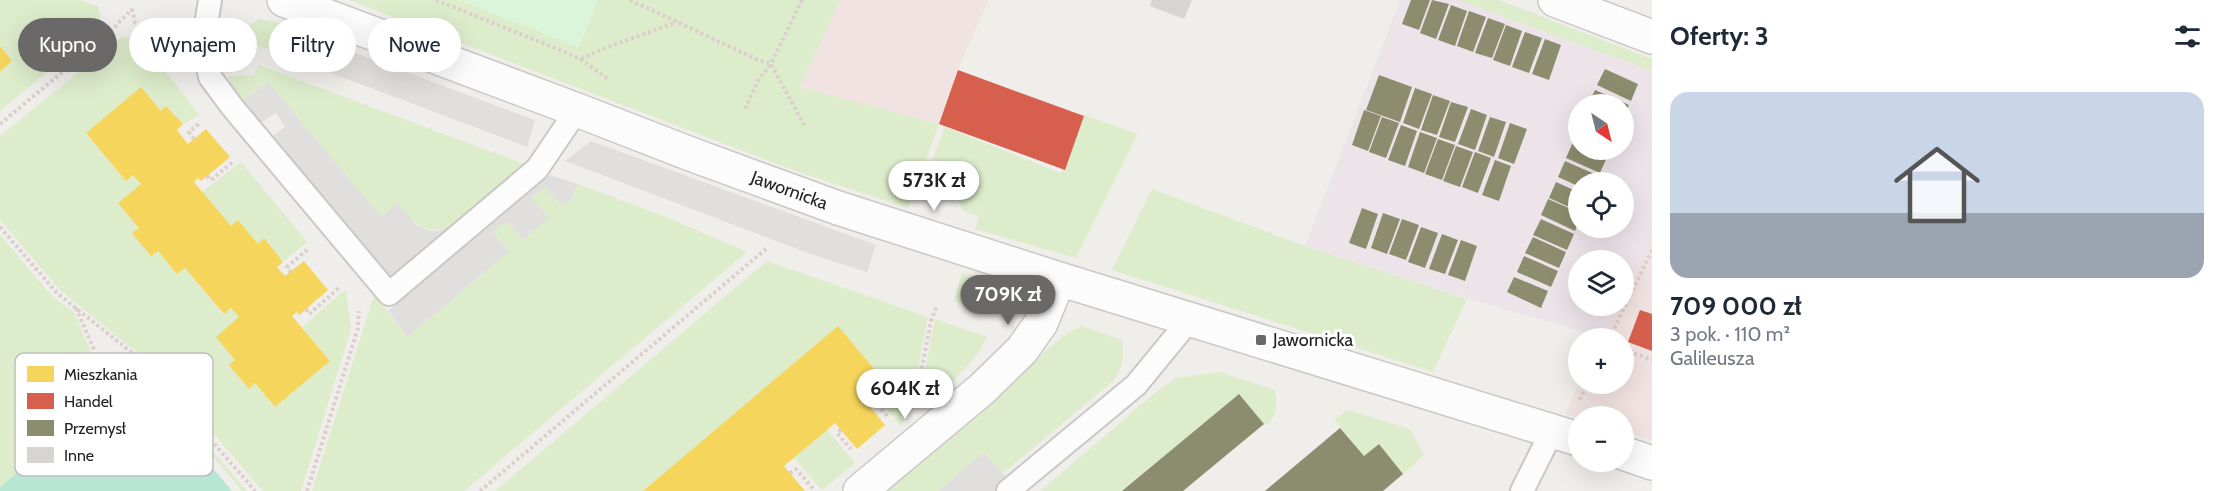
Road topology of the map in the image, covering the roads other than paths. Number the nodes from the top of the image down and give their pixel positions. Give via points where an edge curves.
1 (210, 0) edge
2 (284, 0) edge
3 (1555, 0) edge
4 (1652, 37) edge
5 (577, 110) junction
6 (1059, 279) junction
7 (1191, 318) junction
8 (1565, 435) edge
9 (1634, 456) edge
10 (1652, 462) edge
11 (860, 491) edge
12 (1008, 491) edge
13 (1522, 491) edge

1 - 5 lane via 203,43 210,77 389,294 537,169
2 - 5 street, Jawornicka
3 - 4 street
5 - 6 street, Jawornicka via 838,208
6 - 7 street, Jawornicka
6 - 11 street via 1041,323 1023,350
7 - 8 street, Jawornicka
7 - 12 lane via 1136,385
8 - 13 lane
9 - 10 street

